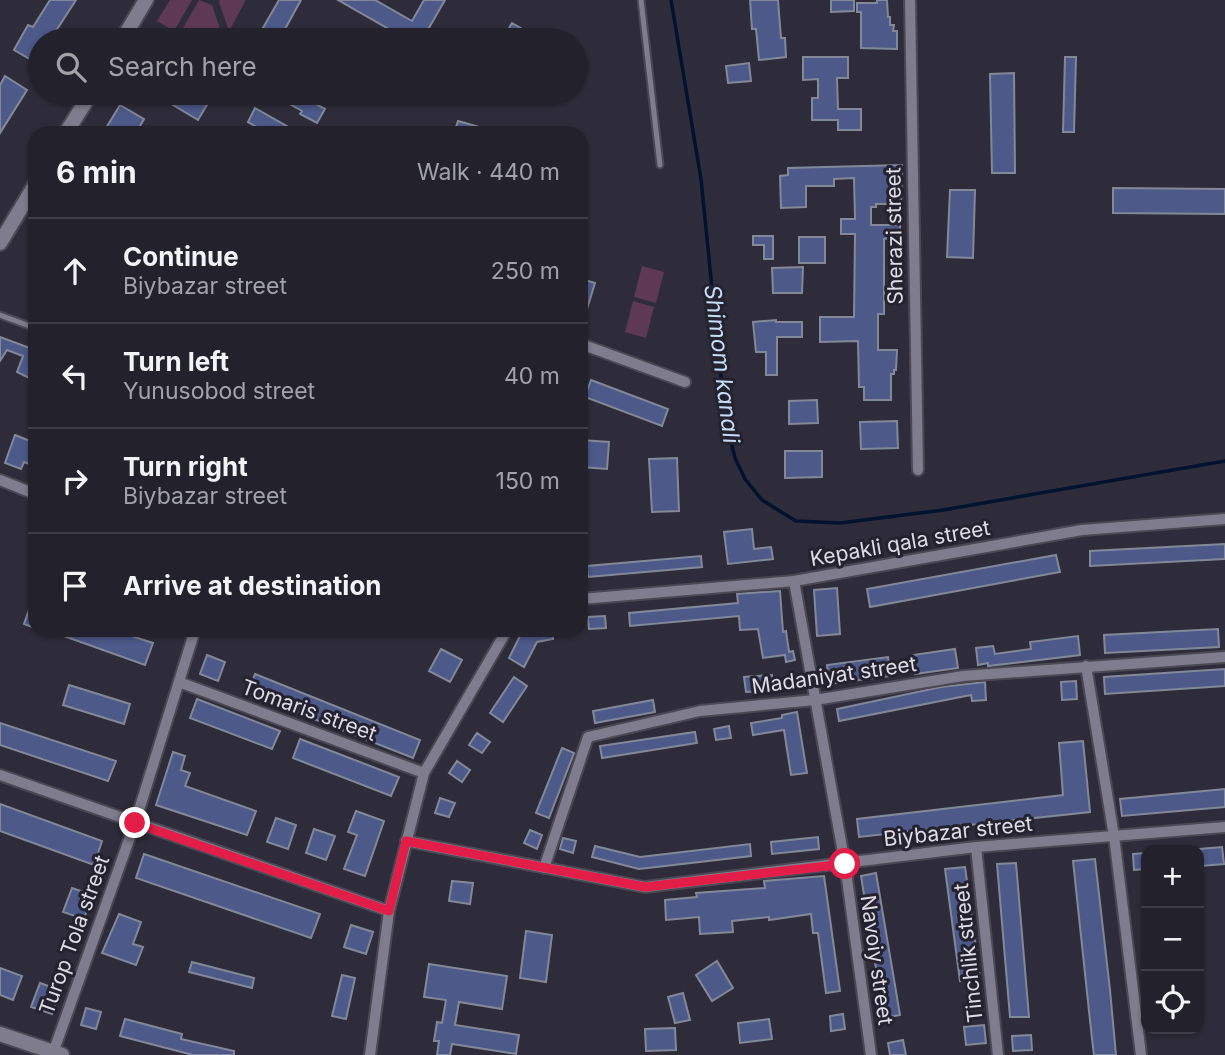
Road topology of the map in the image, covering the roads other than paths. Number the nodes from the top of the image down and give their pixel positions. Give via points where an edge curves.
1 (146, 0) edge
2 (641, 0) edge
3 (909, 0) edge
4 (129, 28) edge
5 (84, 105) edge
6 (70, 126) edge
7 (660, 165) dead end
8 (28, 197) edge
9 (0, 243) edge
10 (0, 315) edge
11 (28, 325) edge
12 (588, 347) edge
13 (685, 382) dead end
14 (918, 470) dead end
15 (0, 480) edge
16 (28, 491) edge
17 (1225, 519) edge
18 (794, 581) junction
19 (588, 598) edge
20 (193, 637) edge
21 (503, 637) edge
22 (1225, 657) edge
23 (1086, 666) junction
24 (179, 682) junction
25 (815, 700) junction
26 (424, 774) junction
27 (0, 775) edge
28 (135, 823) junction
29 (1225, 827) edge
30 (1114, 836) junction
31 (406, 841) junction
32 (976, 847) junction
33 (845, 864) junction
34 (544, 868) junction
35 (389, 911) junction
36 (0, 1034) edge
37 (57, 1054) edge
38 (370, 1055) edge
39 (871, 1055) edge
40 (998, 1055) edge
41 (1141, 1055) edge

1 - 4 street
2 - 7 lane
3 - 14 street, Sherazi street
5 - 6 street
8 - 9 street
10 - 11 lane
12 - 13 street
15 - 16 street
17 - 18 street, Kepakli qala street via 1082,530
18 - 19 street, Kepakli qala street
18 - 25 street, Navoiy street
20 - 24 street, Turop Tola street
21 - 26 street
22 - 23 street, Madaniyat street
23 - 25 street, Madaniyat street via 962,676
23 - 30 street
24 - 26 street, Tomaris street
24 - 28 street, Turop Tola street
25 - 33 street, Navoiy street
25 - 34 street, Madaniyat street via 700,711 588,737
26 - 31 street
27 - 28 street
28 - 35 street
28 - 37 street, Turop Tola street
29 - 30 street, Biybazar street
30 - 32 street, Biybazar street
30 - 41 street
31 - 34 street, Biybazar street
31 - 35 street
32 - 33 street, Biybazar street
32 - 40 street, Tinchlik street
33 - 34 street, Biybazar street via 645,887
33 - 39 street, Navoiy street
35 - 38 street
36 - 37 street

